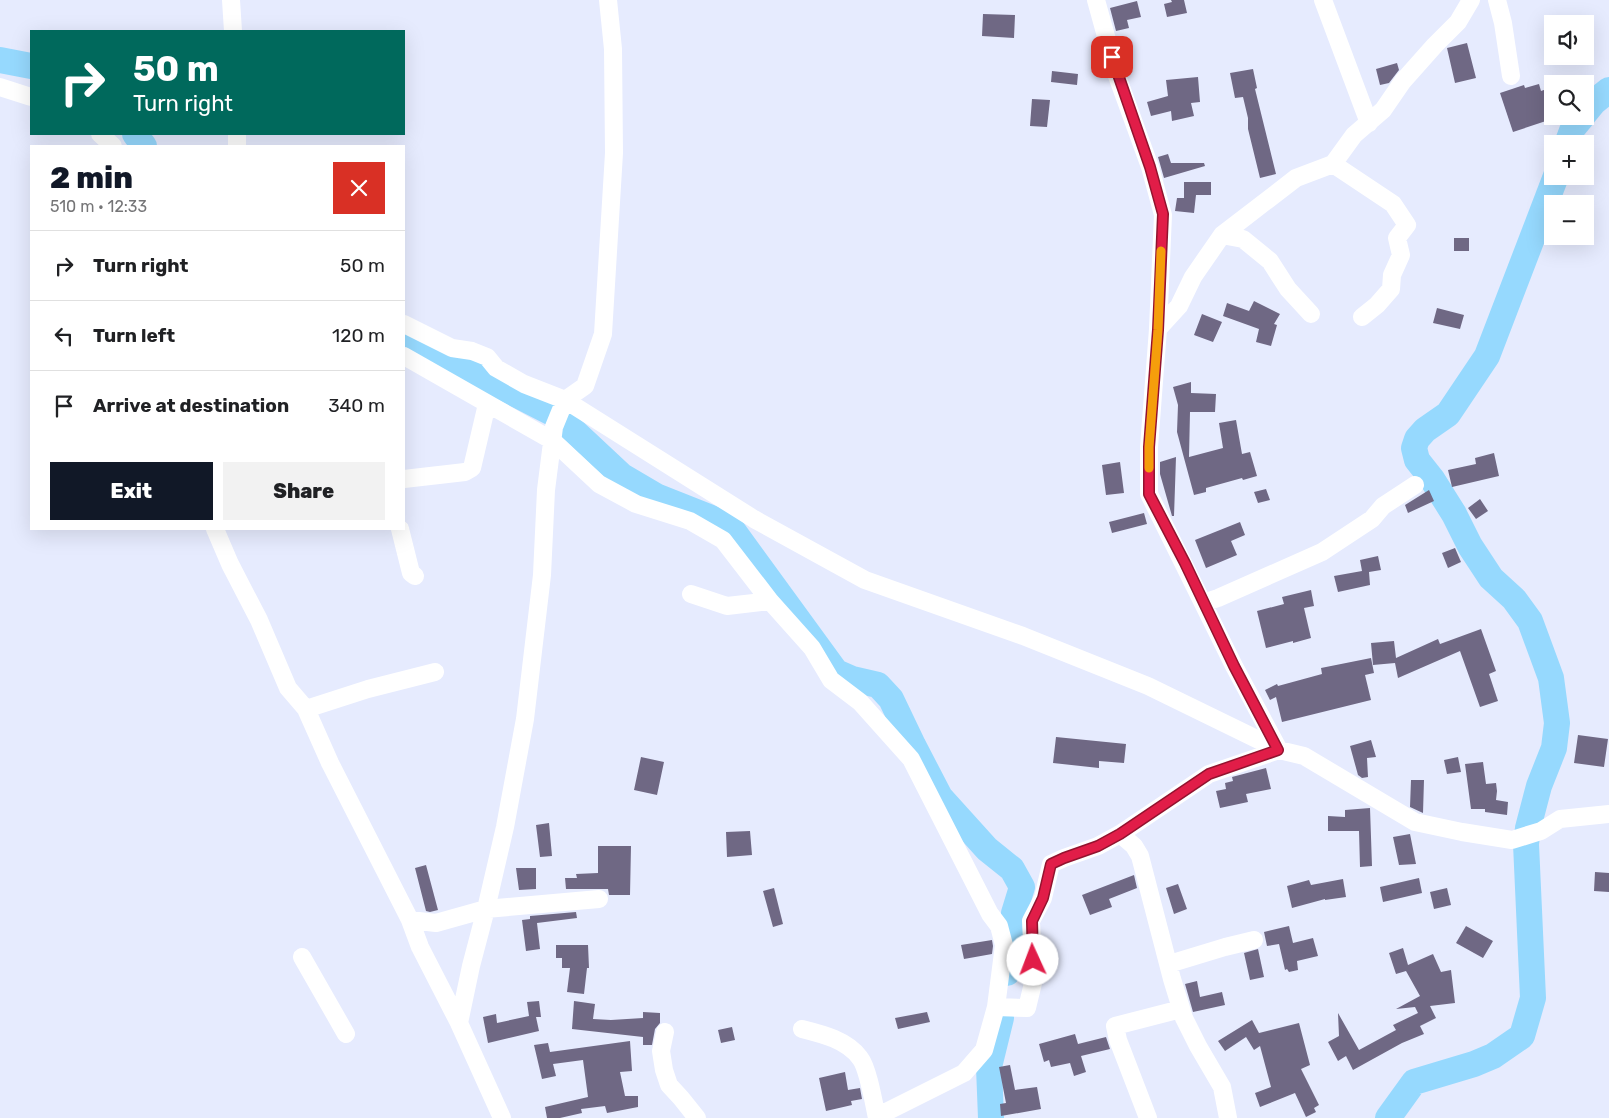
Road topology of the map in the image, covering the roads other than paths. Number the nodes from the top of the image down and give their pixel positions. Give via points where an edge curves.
1 (231, 0) edge
2 (608, 0) edge
3 (1096, 0) edge
4 (1323, 0) edge
5 (1471, 0) edge
6 (1497, 0) edge
7 (232, 30) edge
8 (1511, 76) dead end
9 (0, 87) edge
10 (30, 97) edge
11 (1369, 122) junction
12 (101, 135) edge
13 (112, 145) edge
14 (1333, 164) junction
15 (1222, 235) junction
16 (1311, 314) dead end
17 (1362, 317) dead end
18 (405, 324) edge
19 (1158, 330) junction
20 (405, 357) edge
21 (565, 400) junction
22 (487, 404) junction
23 (552, 441) junction
24 (405, 479) edge
25 (1415, 485) dead end
26 (215, 530) edge
27 (400, 530) edge
28 (415, 576) dead end
29 (691, 594) dead end
30 (770, 601) junction
31 (1203, 602) junction
32 (435, 672) dead end
33 (306, 709) junction
34 (1278, 750) junction
35 (1609, 814) edge
36 (1120, 834) junction
37 (599, 899) dead end
38 (486, 909) junction
39 (410, 920) junction
40 (1254, 940) dead end
41 (302, 957) dead end
42 (1169, 964) junction
43 (996, 1007) junction
44 (1181, 1009) junction
45 (458, 1023) junction
46 (802, 1029) dead end
47 (666, 1032) dead end
48 (346, 1034) dead end
49 (502, 1118) edge
50 (696, 1118) edge
51 (878, 1118) edge
52 (1148, 1118) edge
53 (1228, 1118) edge

1 - 7 street
2 - 21 street via 614,154 603,334 585,386
3 - 19 street via 1117,76 1150,167 1163,214
4 - 11 street
5 - 11 street via 1458,22
6 - 8 street
9 - 10 street
11 - 14 street via 1354,135
12 - 13 street
14 - 15 street via 1296,178
14 - 17 street via 1393,204 1408,225 1397,238 1401,255 1392,274 1391,289
15 - 16 street via 1243,239 1270,261 1288,290
15 - 19 street via 1193,276 1179,306
18 - 21 street via 452,348 472,350 487,357 496,368 524,384
19 - 31 street via 1149,447 1149,494
20 - 22 street
21 - 23 street
21 - 34 street via 754,519 866,580 1023,636 1148,686
22 - 23 street
22 - 24 street via 472,468 465,472
23 - 30 street via 599,484 636,504 690,521 723,540
23 - 38 street via 542,575 525,719
25 - 31 street via 1322,552
26 - 33 street via 288,688
27 - 28 street via 410,573
29 - 30 street via 727,606
30 - 43 street via 812,648 831,680 860,702 911,759 999,926 1004,945
31 - 34 street
32 - 33 street
33 - 39 street
34 - 35 street via 1304,756 1415,822 1462,832 1512,840 1541,831 1560,819
34 - 36 street via 1209,774
36 - 42 street via 1140,856
36 - 43 street via 1051,864 1043,898 1032,921 1034,979 1027,1008
37 - 38 street
38 - 39 street via 436,924
38 - 45 street
39 - 45 street
40 - 42 street
41 - 48 street
42 - 44 street
43 - 51 street via 984,1050 964,1073
44 - 52 street via 1115,1026
44 - 53 street via 1222,1086
45 - 49 street
46 - 51 street via 844,1043 861,1058
47 - 50 street via 661,1051 669,1086

